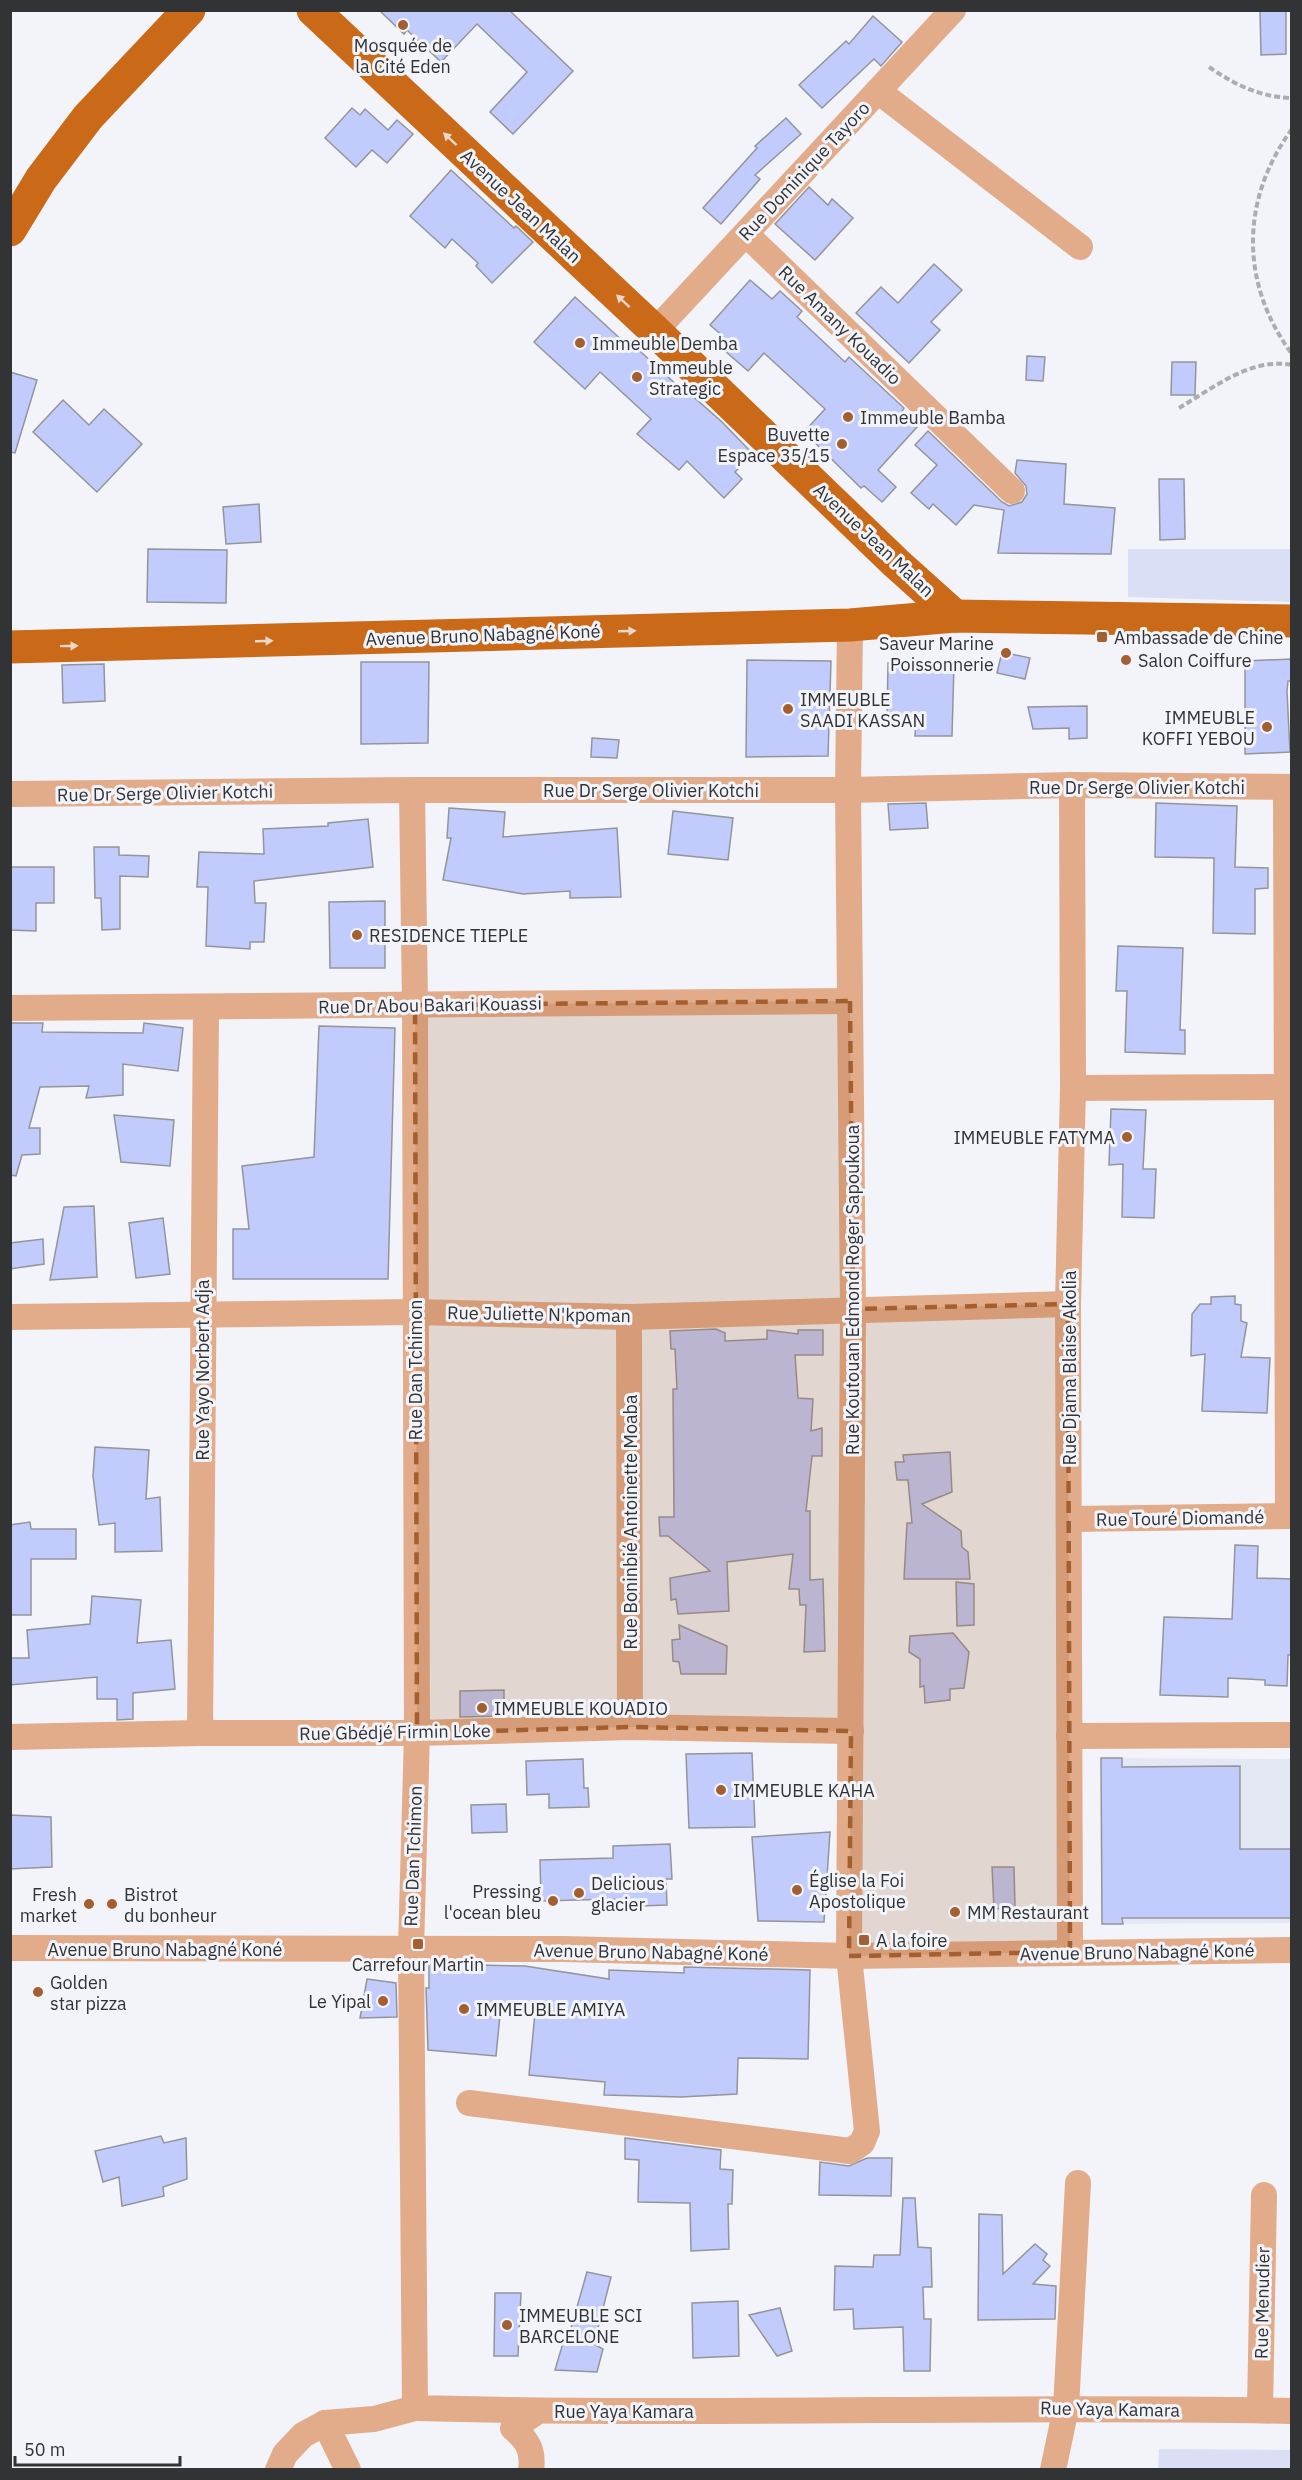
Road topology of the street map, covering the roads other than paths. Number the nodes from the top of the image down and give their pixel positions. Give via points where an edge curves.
1 (189, 10) edge
2 (313, 10) edge
3 (953, 10) edge
4 (878, 91) junction
5 (10, 230) edge
6 (746, 234) junction
7 (1080, 247) dead end
8 (655, 332) junction
9 (1012, 491) dead end
10 (955, 616) junction
11 (1292, 621) edge
12 (850, 624) junction
13 (10, 647) edge
14 (1072, 785) junction
15 (1289, 787) edge
16 (412, 790) junction
17 (848, 790) junction
18 (10, 794) edge
19 (850, 1001) junction
20 (415, 1005) junction
21 (206, 1007) junction
22 (10, 1008) edge
23 (1289, 1087) edge
24 (1073, 1088) junction
25 (1068, 1304) junction
26 (854, 1309) junction
27 (414, 1312) junction
28 (203, 1314) junction
29 (10, 1317) edge
30 (629, 1317) junction
31 (1290, 1516) edge
32 (1069, 1519) junction
33 (630, 1727) junction
34 (851, 1731) junction
35 (200, 1733) junction
36 (417, 1733) junction
37 (1292, 1735) edge
38 (1069, 1736) junction
39 (10, 1737) edge
40 (10, 1948) edge
41 (411, 1949) junction
42 (1292, 1950) edge
43 (1070, 1952) junction
44 (849, 1956) junction
45 (470, 2103) dead end
46 (1078, 2183) dead end
47 (1264, 2195) dead end
48 (415, 2408) junction
49 (1066, 2408) junction
50 (1260, 2410) junction
51 (538, 2411) junction
52 (1292, 2411) edge
53 (325, 2423) junction
54 (278, 2469) edge
55 (348, 2469) edge
56 (531, 2469) edge
57 (1053, 2469) edge

1 - 5 main road via 88,117 41,178
8 -> 2 main road, Avenue Jean Malan
3 - 4 street, Rue Dominique Tayoro
4 - 6 street, Rue Dominique Tayoro
4 - 7 street
6 - 8 street, Rue Dominique Tayoro
6 - 9 street, Rue Amany Kouadio
8 - 10 main road, Avenue Jean Malan
10 - 11 main road
10 - 12 main road, Avenue Bruno Nabagné Koné
13 -> 12 main road, Avenue Bruno Nabagné Koné
12 - 17 street, Rue Koutouan Edmond Roger Sapoukoua
14 - 15 street, Rue Dr Serge Olivier Kotchi
14 - 17 street, Rue Dr Serge Olivier Kotchi
14 - 24 street, Rue Djama Blaise Akolia
15 - 23 street
16 - 17 street, Rue Dr Serge Olivier Kotchi
16 - 18 street, Rue Dr Serge Olivier Kotchi
16 - 20 street, Rue Dan Tchimon
17 - 19 street, Rue Koutouan Edmond Roger Sapoukoua
19 - 20 street, Rue Dr Abou Bakari Kouassi
19 - 26 street, Rue Koutouan Edmond Roger Sapoukoua
20 - 21 street, Rue Dr Abou Bakari Kouassi
20 - 27 street, Rue Dan Tchimon
21 - 22 street, Rue Dr Abou Bakari Kouassi
21 - 28 street, Rue Yayo Norbert Adja
23 - 24 street
23 - 31 street
24 - 25 street, Rue Djama Blaise Akolia
25 - 26 street, Rue Juliette N'kpoman
25 - 32 street, Rue Djama Blaise Akolia
26 - 30 street, Rue Juliette N'kpoman
26 - 34 street, Rue Koutouan Edmond Roger Sapoukoua
27 - 28 street, Rue Juliette N'kpoman
27 - 30 street, Rue Juliette N'kpoman
27 - 36 street, Rue Dan Tchimon
28 - 29 street, Rue Juliette N'kpoman
28 - 35 street, Rue Yayo Norbert Adja
30 - 33 street, Rue Boninbié Antoinette Moaba
31 - 32 street, Rue Touré Diomandé
32 - 38 street, Rue Djama Blaise Akolia
33 - 34 street, Rue Gbédjé Firmin Loke
33 - 36 street, Rue Gbédjé Firmin Loke
34 - 44 street, Rue Koutouan Edmond Roger Sapoukoua
35 - 36 street, Rue Gbédjé Firmin Loke
35 - 39 street, Rue Gbédjé Firmin Loke
36 - 41 street, Rue Dan Tchimon
37 - 38 street
38 - 43 street, Rue Djama Blaise Akolia
40 - 41 street, Avenue Bruno Nabagné Koné
41 - 44 street, Avenue Bruno Nabagné Koné
41 - 48 street
42 - 43 street, Avenue Bruno Nabagné Koné
43 - 44 street, Avenue Bruno Nabagné Koné
44 - 45 street, Rue Koutouan Edmond Roger Sapoukoua via 867,2131 862,2143 850,2151
46 - 49 street
47 - 50 street, Rue Menudier
48 - 51 street, Rue Yaya Kamara
48 - 53 street, Rue Yaya Kamara via 374,2419
49 - 50 street, Rue Yaya Kamara
49 - 51 street, Rue Yaya Kamara
49 - 57 street
50 - 52 street, Rue Yaya Kamara
51 - 56 street via 513,2428 528,2441
53 - 54 street via 303,2435 285,2454
53 - 55 street

